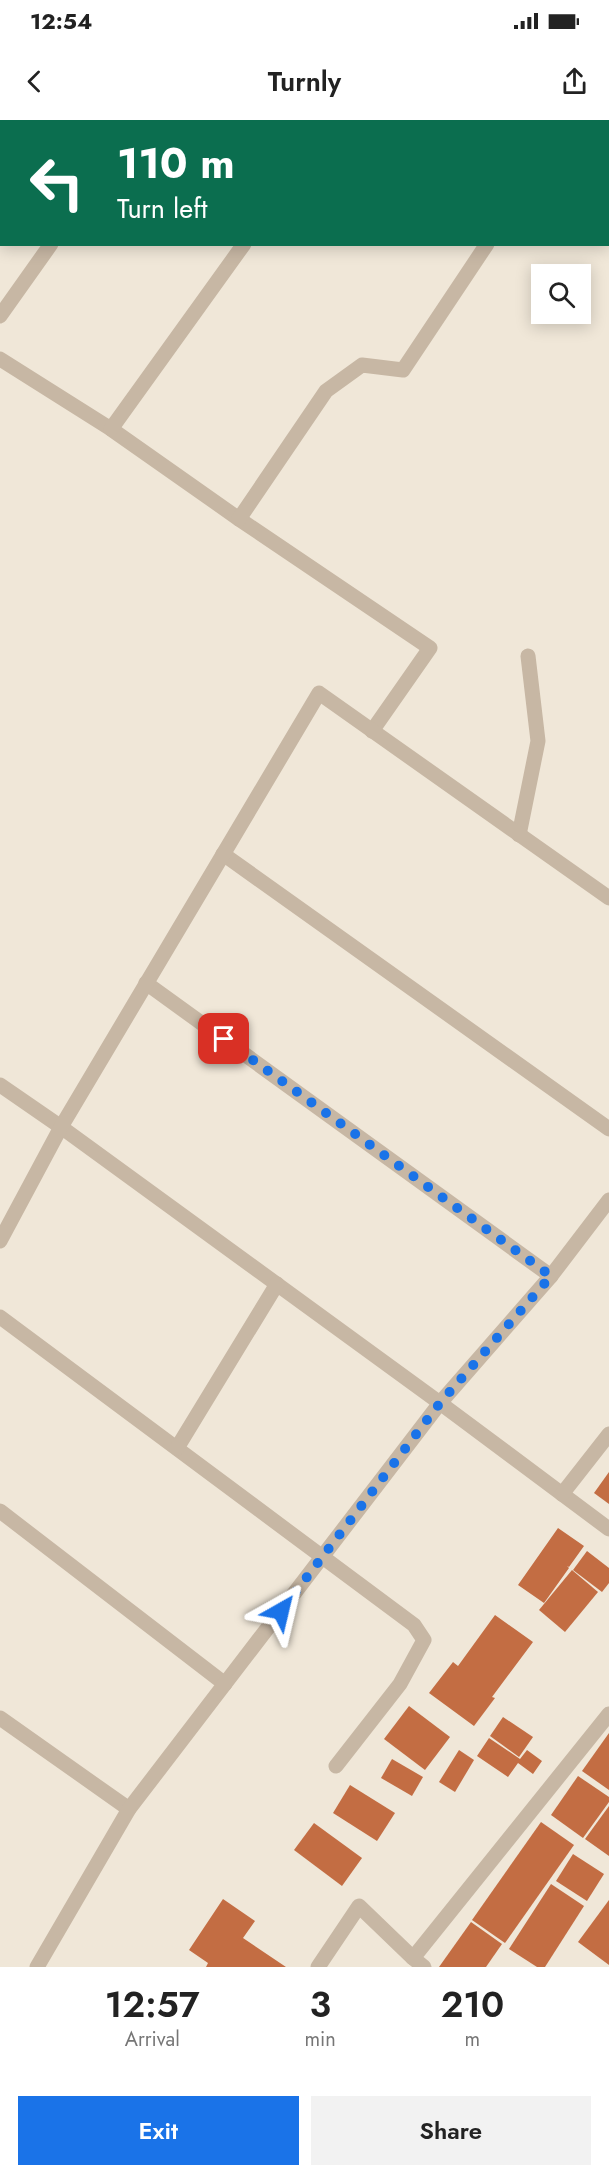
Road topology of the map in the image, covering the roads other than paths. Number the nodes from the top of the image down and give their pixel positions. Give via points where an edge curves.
1 (50, 246) edge
2 (243, 246) edge
3 (486, 246) edge
4 (0, 316) edge
5 (0, 359) edge
6 (111, 429) junction
7 (239, 519) junction
8 (528, 656) dead end
9 (372, 731) junction
10 (519, 835) junction
11 (223, 854) junction
12 (609, 898) edge
13 (146, 983) junction
14 (0, 1085) edge
15 (61, 1127) junction
16 (609, 1129) edge
17 (609, 1200) edge
18 (0, 1241) edge
19 (551, 1276) junction
20 (277, 1284) junction
21 (0, 1317) edge
22 (440, 1403) junction
23 (609, 1434) edge
24 (177, 1448) junction
25 (562, 1494) junction
26 (0, 1511) edge
27 (609, 1529) edge
28 (322, 1556) junction
29 (225, 1684) junction
30 (609, 1714) edge
31 (0, 1718) edge
32 (336, 1766) dead end
33 (129, 1809) junction
34 (419, 1962) edge
35 (38, 1967) edge
36 (318, 1967) edge

1 - 4 street
2 - 6 street
3 - 7 street via 404,370 362,365 326,391
5 - 6 street
6 - 7 street
7 - 9 street via 430,648
8 - 10 street via 538,741
9 - 10 street
9 - 11 street via 319,693
10 - 12 street
11 - 13 street
11 - 16 street
13 - 15 street
13 - 19 street
14 - 15 street
15 - 18 street
15 - 20 street
17 - 19 street
19 - 22 street
20 - 22 street
20 - 24 street
21 - 24 street
22 - 25 street
22 - 28 street
23 - 25 street
24 - 28 street
25 - 27 street
26 - 29 street
28 - 29 street
28 - 32 street via 414,1625 424,1640 400,1684
29 - 33 street
30 - 34 street
31 - 33 street
33 - 35 street
34 - 36 street via 359,1906

